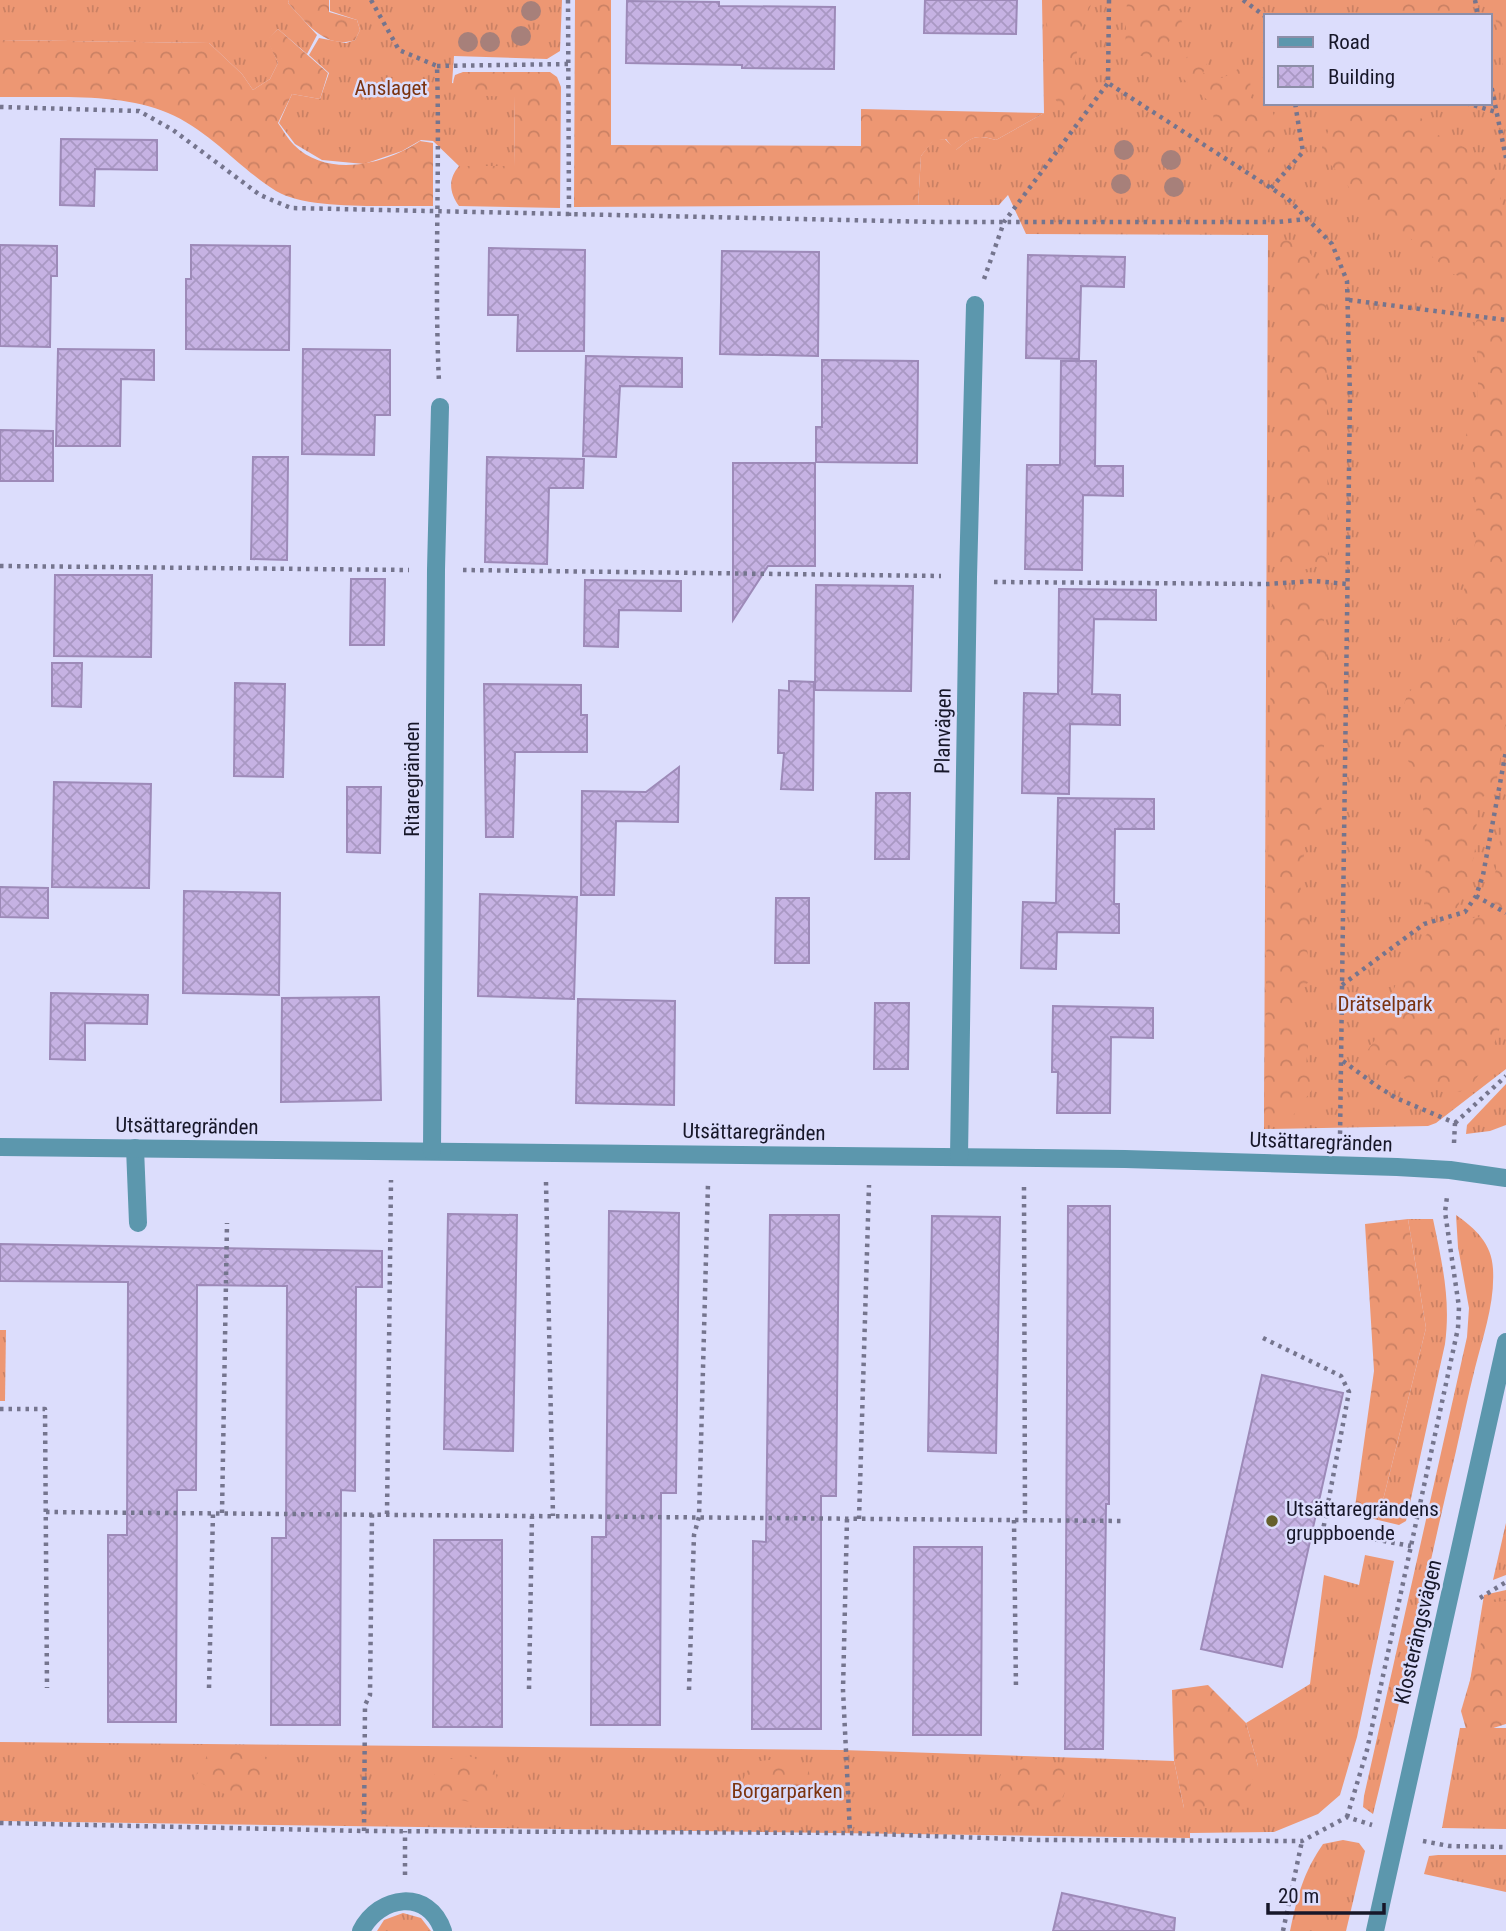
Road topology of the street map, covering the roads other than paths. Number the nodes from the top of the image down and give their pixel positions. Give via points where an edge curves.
1 (975, 305) road end
2 (440, 407) road end
3 (0, 1147) edge
4 (135, 1148) junction
5 (432, 1151) junction
6 (959, 1157) junction
7 (1506, 1178) edge
8 (138, 1223) dead end
9 (1506, 1342) edge
10 (361, 1931) edge
11 (443, 1931) edge
12 (1375, 1931) edge

1 - 6 street, Planvägen
2 - 5 street, Ritaregränden
3 - 4 street, Utsättaregränden
4 - 5 street, Utsättaregränden
4 - 8 street
5 - 6 street, Utsättaregränden
6 - 7 street, Utsättaregränden via 1337,1165 1450,1170
9 - 12 street, Klosterängsvägen
10 - 11 street via 378,1909 404,1901 432,1912

